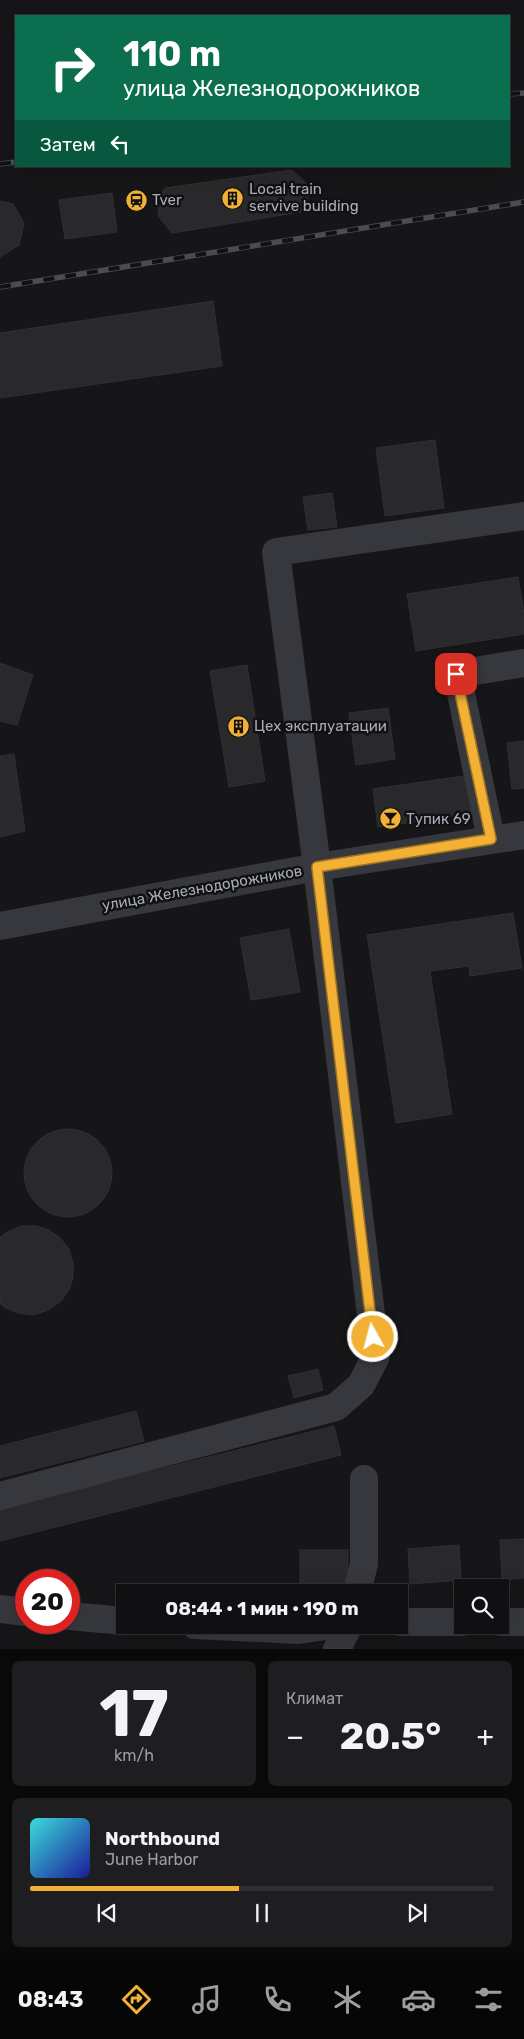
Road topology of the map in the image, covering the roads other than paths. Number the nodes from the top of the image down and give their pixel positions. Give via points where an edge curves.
1 (524, 516) edge
2 (524, 663) edge
3 (524, 835) edge
4 (491, 839) junction
5 (317, 867) junction
6 (0, 926) edge
7 (364, 1479) dead end
8 (0, 1496) edge
9 (359, 1584) edge
10 (0, 1609) edge
11 (15, 1611) edge
12 (80, 1617) edge
13 (116, 1620) edge
14 (408, 1622) edge
15 (454, 1622) edge
16 (509, 1622) edge
17 (524, 1622) edge
18 (344, 1634) edge
19 (337, 1649) edge

1 - 5 street via 276,552
2 - 4 street via 456,674
3 - 4 street, улица Железнодорожников
4 - 5 street, улица Железнодорожников
5 - 6 street, улица Железнодорожников
5 - 8 street via 376,1356 372,1364 361,1385 336,1407
7 - 9 street via 364,1564
10 - 11 street
12 - 13 street
14 - 15 street
16 - 17 street
18 - 19 street

